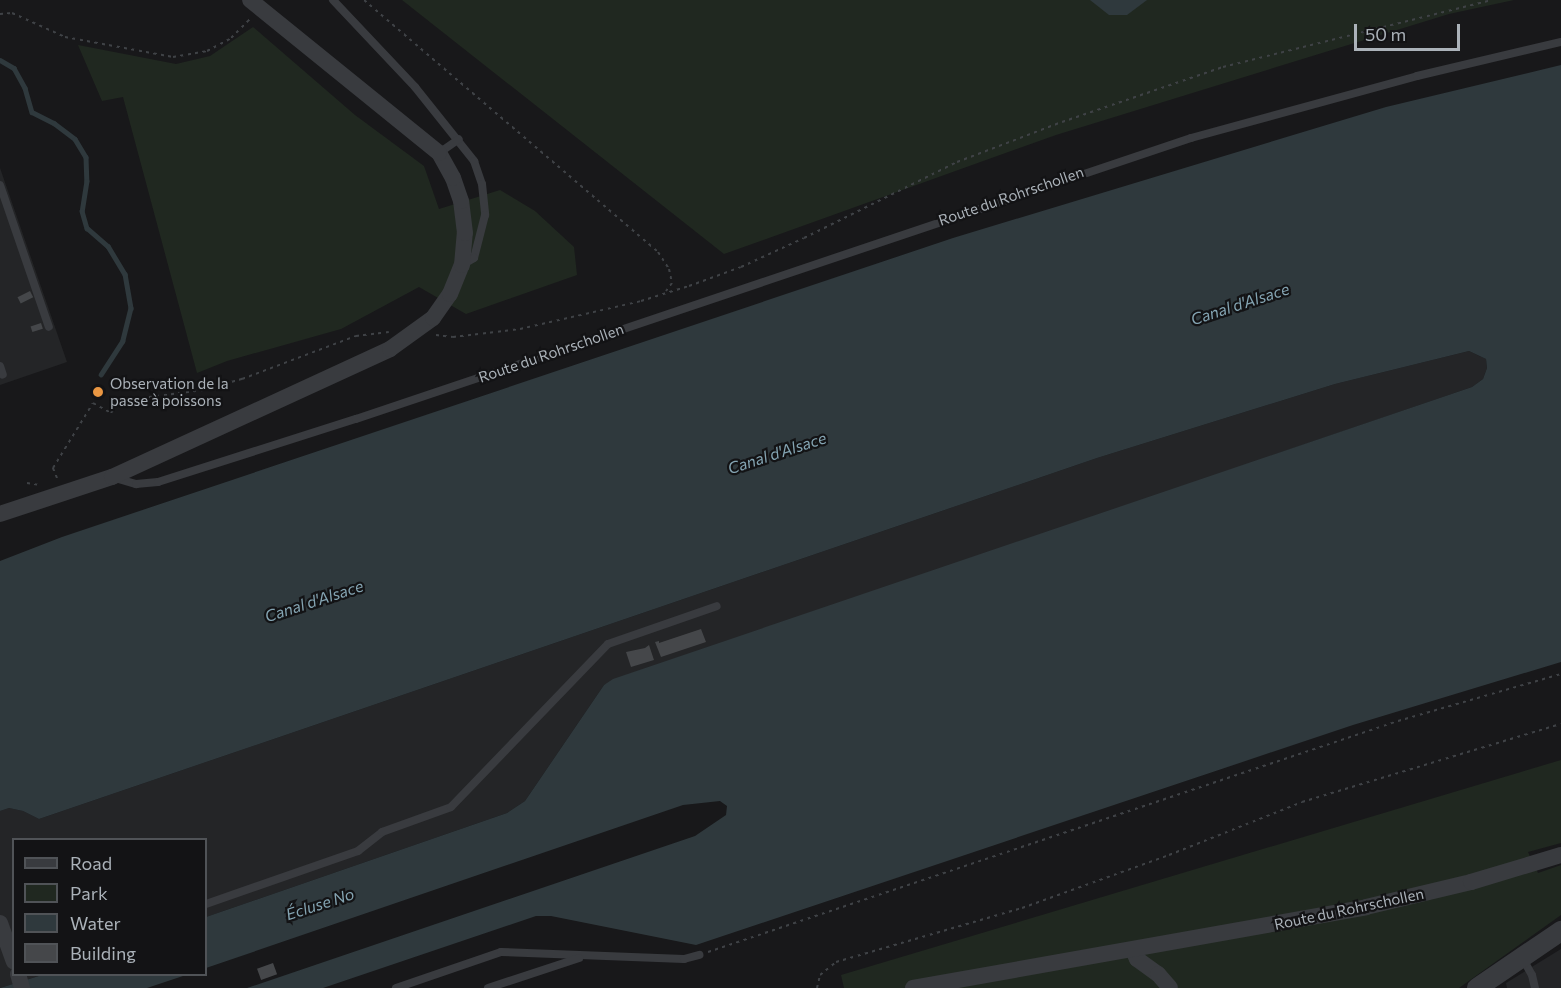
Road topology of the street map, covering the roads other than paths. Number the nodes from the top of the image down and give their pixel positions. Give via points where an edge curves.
1 (333, 0) edge
2 (255, 4) edge
3 (1561, 42) edge
4 (459, 139) junction
5 (439, 153) junction
6 (0, 185) edge
7 (11, 218) junction
8 (0, 221) edge
9 (462, 265) junction
10 (49, 327) dead end
11 (112, 477) junction
12 (0, 514) edge
13 (717, 606) dead end
14 (1561, 855) edge
15 (207, 904) edge
16 (1561, 931) edge
17 (6, 932) edge
18 (1134, 950) junction
19 (12, 954) edge
20 (586, 955) junction
21 (699, 955) road end
22 (1523, 959) junction
23 (396, 988) edge
24 (488, 988) edge
25 (913, 988) edge
26 (1170, 988) edge
27 (1477, 988) edge
28 (1534, 988) edge

1 - 4 lane
2 - 5 street
3 - 11 lane, Route du Rohrschollen via 1284,111 1099,167 158,482 136,484
4 - 5 lane
4 - 9 lane via 474,161 482,184 485,215 474,258
5 - 9 street via 461,201 465,233
6 - 7 lane
7 - 8 lane
7 - 10 lane
9 - 11 street via 450,294 433,318 404,341
11 - 12 street
13 - 15 lane via 608,644 451,807 382,832 358,851
14 - 18 street, Route du Rohrschollen via 1366,907
16 - 22 street
17 - 19 street
18 - 25 street, Route du Rohrschollen
18 - 26 street via 1137,959
20 - 21 lane via 684,959
20 - 23 lane via 501,952
20 - 24 lane
22 - 27 street
22 - 28 lane

